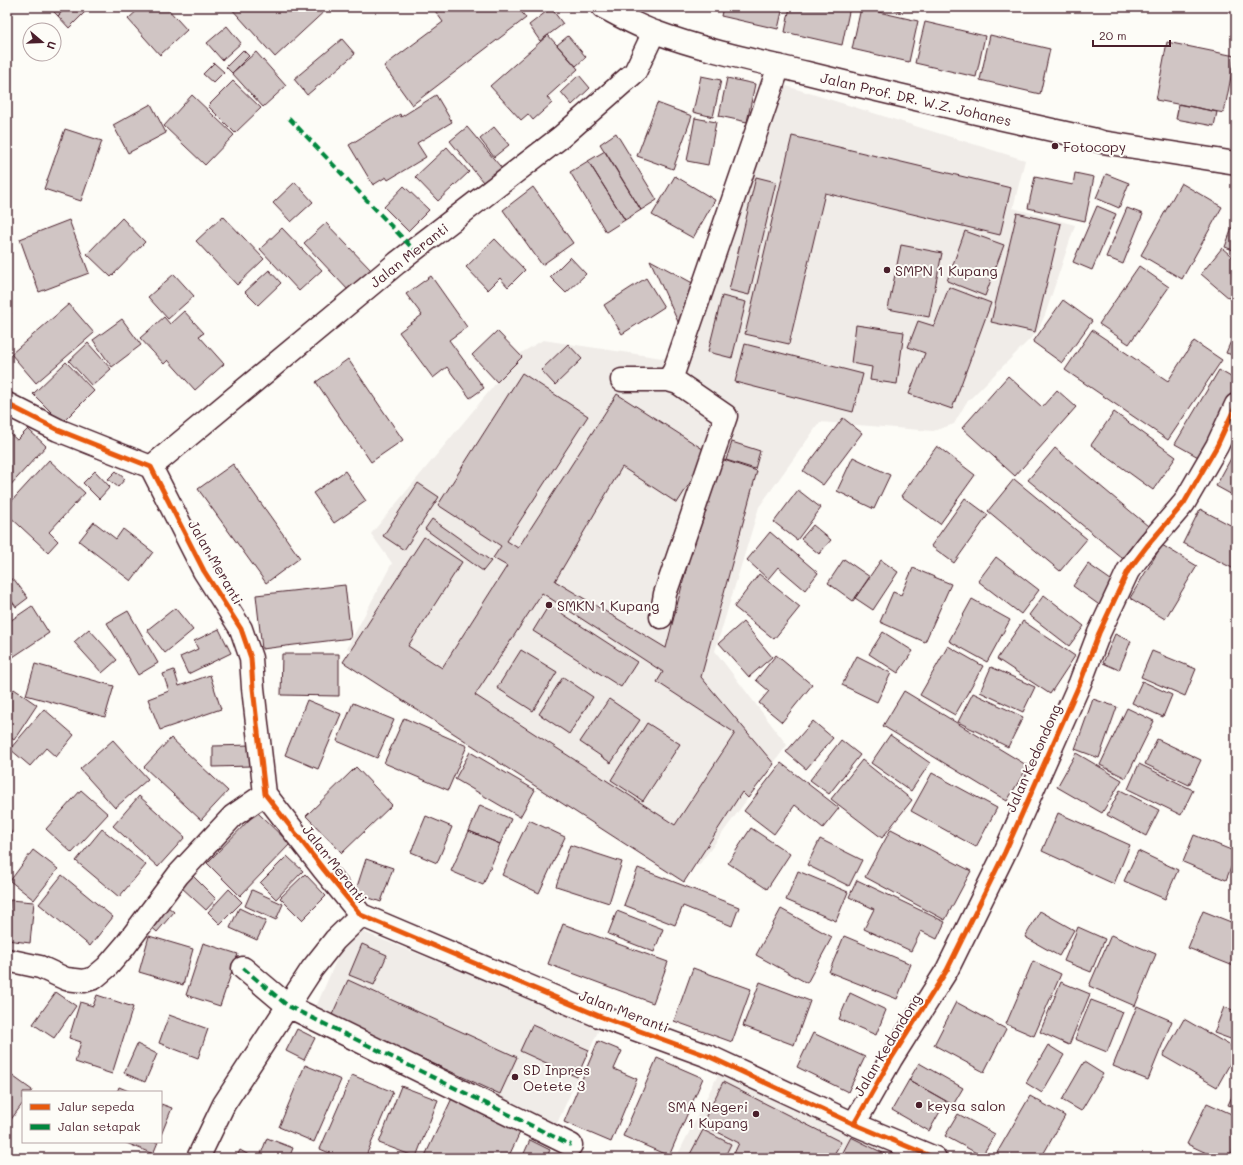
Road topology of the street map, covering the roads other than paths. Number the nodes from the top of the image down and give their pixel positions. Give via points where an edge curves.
1 (603, 7) edge
2 (654, 32) junction
3 (779, 66) junction
4 (1236, 163) edge
5 (622, 380) dead end
6 (668, 380) junction
7 (7, 404) edge
8 (1236, 405) edge
9 (150, 467) junction
10 (661, 617) dead end
11 (265, 794) junction
12 (361, 915) junction
13 (7, 960) edge
14 (243, 968) dead end
15 (288, 1006) junction
16 (854, 1124) junction
17 (571, 1145) dead end
18 (198, 1158) edge
19 (935, 1158) edge

1 - 2 street, Jalan Prof. DR. W.Z. Johanes
2 - 3 street, Jalan Prof. DR. W.Z. Johanes
2 - 9 street, Jalan Meranti via 635,72 561,137 397,263
3 - 4 street, Jalan Prof. DR. W.Z. Johanes via 1102,142
3 - 6 street via 674,371
5 - 6 street
6 - 10 street via 678,383 726,416 665,594
7 - 9 street via 58,430
8 - 16 street, Jalan Kedondong via 1217,446 1184,503 1128,570 1098,633 1080,683 1005,852 950,963
9 - 11 street, Jalan Meranti via 204,571 241,629 251,658
11 - 12 street, Jalan Meranti
11 - 13 street via 233,816 178,875 125,946 94,978 84,981 66,979 40,967
12 - 15 street via 335,940
12 - 16 street, Jalan Meranti via 599,1016 708,1056
14 - 15 street
15 - 17 street
15 - 18 street via 224,1104
16 - 19 street, Jalan Meranti

